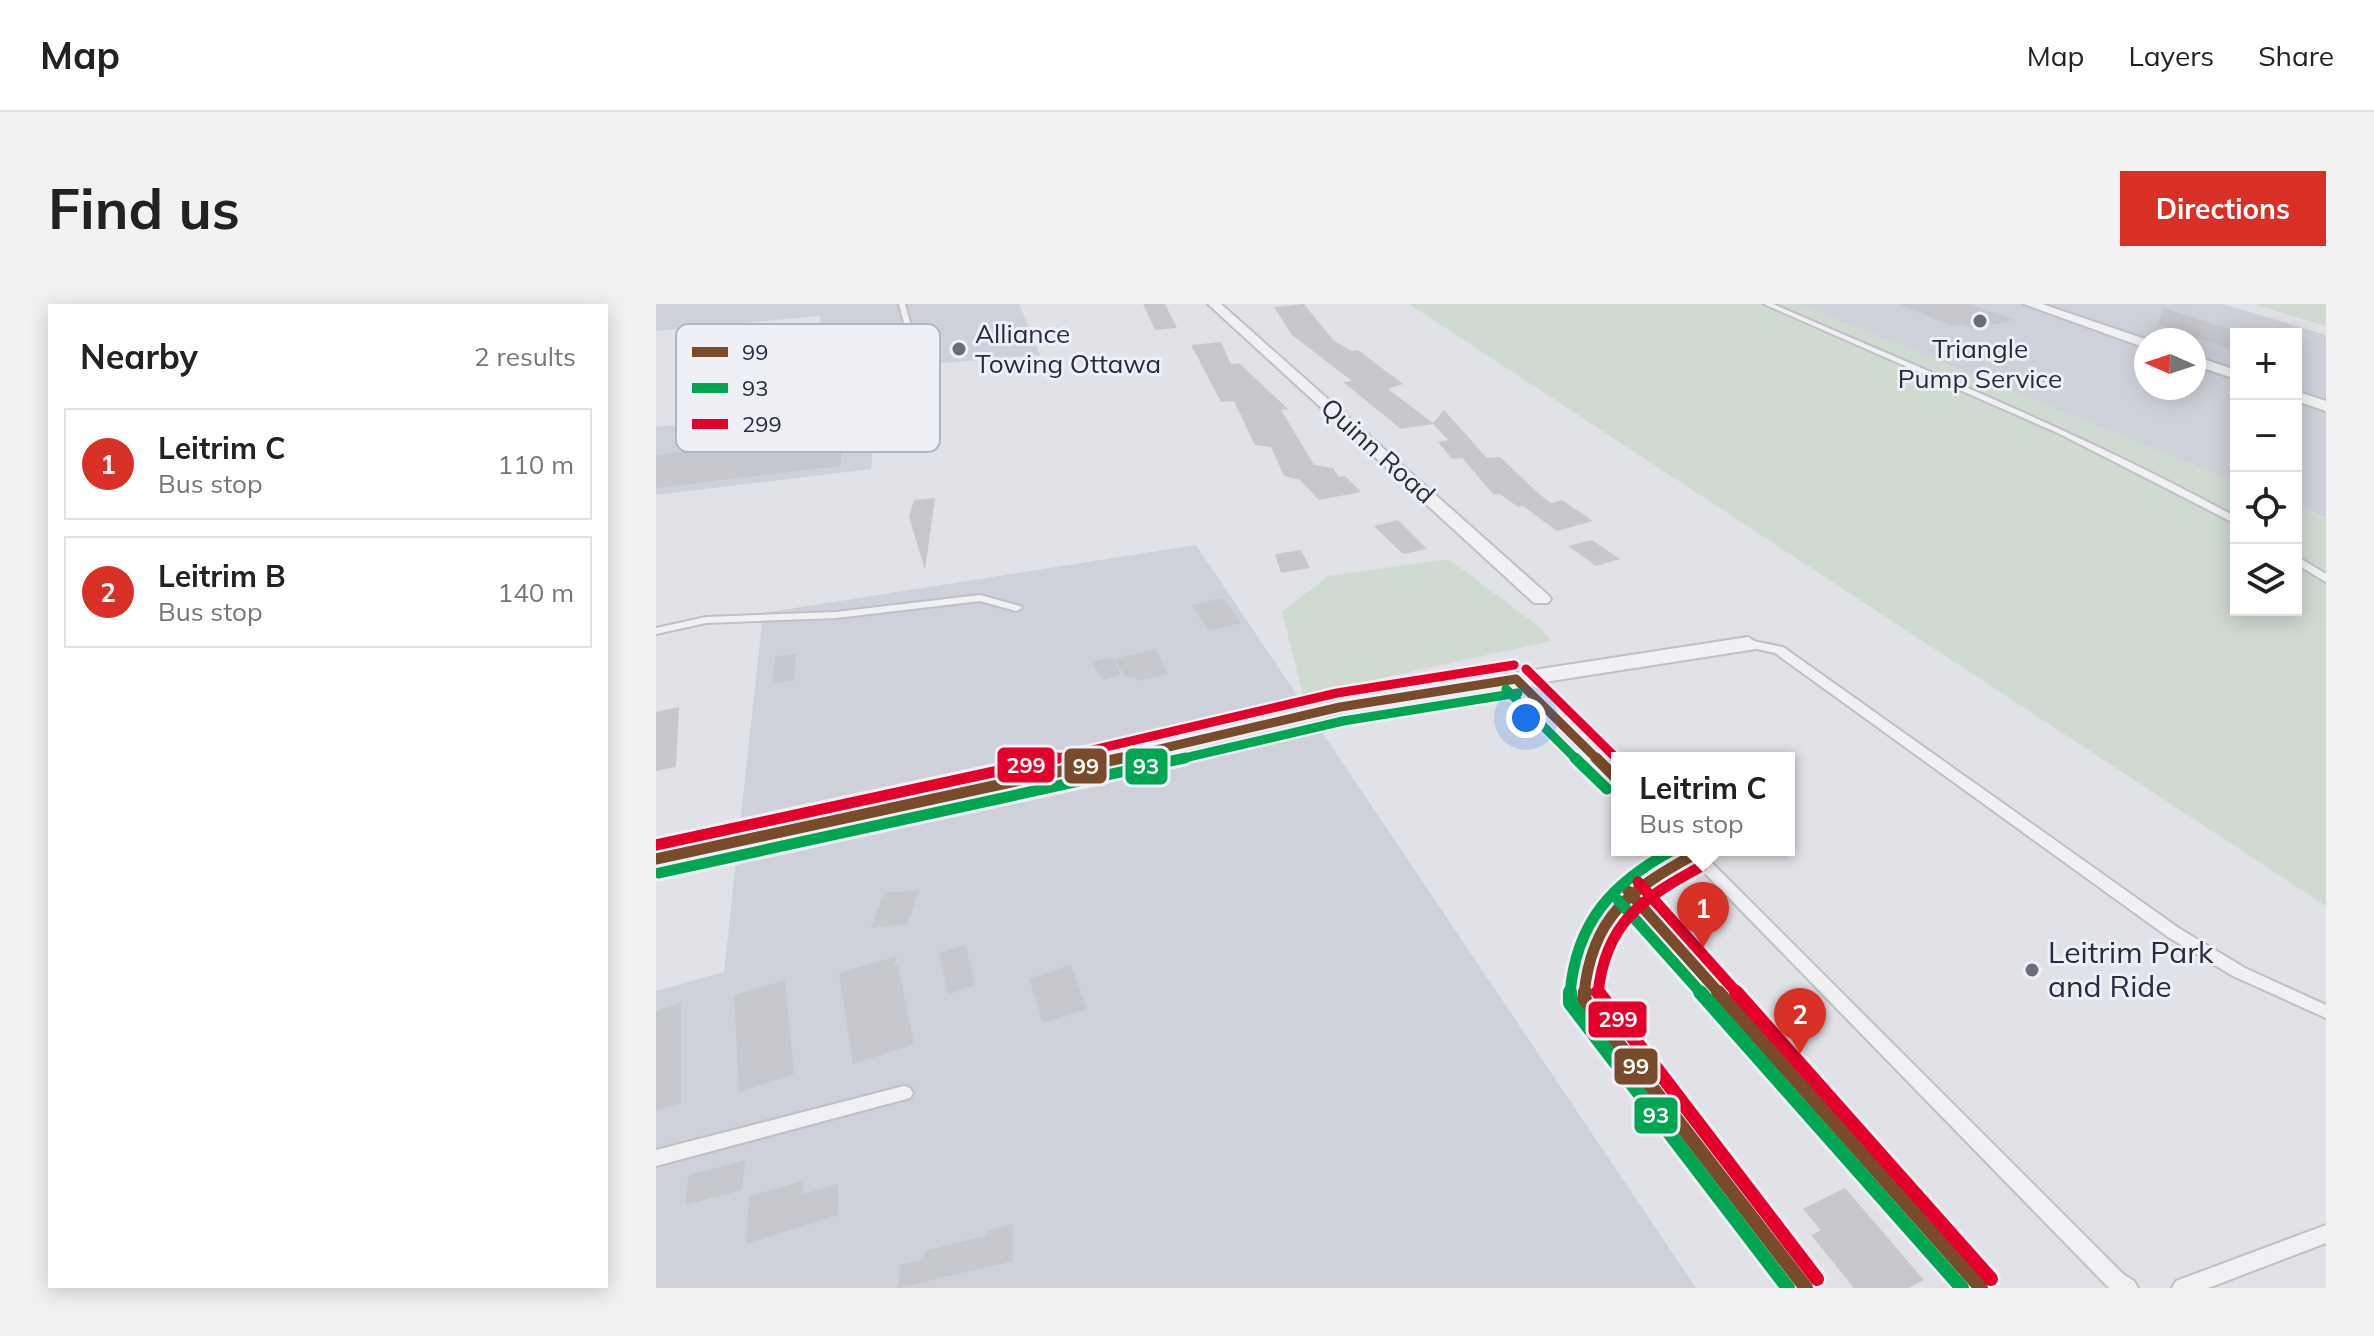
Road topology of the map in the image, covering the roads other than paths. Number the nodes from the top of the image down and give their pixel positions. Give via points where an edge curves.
1 (902, 304) edge
2 (1214, 304) edge
3 (1767, 304) edge
4 (2030, 304) edge
5 (908, 324) edge
6 (2134, 340) edge
7 (2206, 364) edge
8 (2230, 373) edge
9 (2302, 398) edge
10 (2326, 406) edge
11 (2230, 518) edge
12 (2302, 563) edge
13 (2326, 579) edge
14 (1541, 599) dead end
15 (1016, 608) dead end
16 (656, 631) edge
17 (1748, 644) joint
18 (1516, 679) junction
19 (1611, 773) edge
20 (1686, 856) edge
21 (1697, 856) edge
22 (656, 859) edge
23 (1628, 891) junction
24 (2326, 1012) edge
25 (904, 1093) dead end
26 (656, 1158) edge
27 (2326, 1234) edge
28 (1806, 1288) edge
29 (1981, 1288) edge
30 (2127, 1288) edge
31 (2183, 1288) edge

1 - 5 lane
2 - 14 street, Quinn Road
3 - 11 lane via 2063,430
4 - 6 street
7 - 8 street
9 - 10 street
12 - 13 lane
15 - 16 lane via 980,598 836,615 706,620
17 - 18 street
17 - 24 lane via 1779,650 2204,952
18 - 19 lane
18 - 22 street via 1340,707
20 - 23 lane
21 - 30 lane
23 - 28 lane via 1602,922 1584,999
23 - 29 lane
25 - 26 lane
27 - 31 lane

